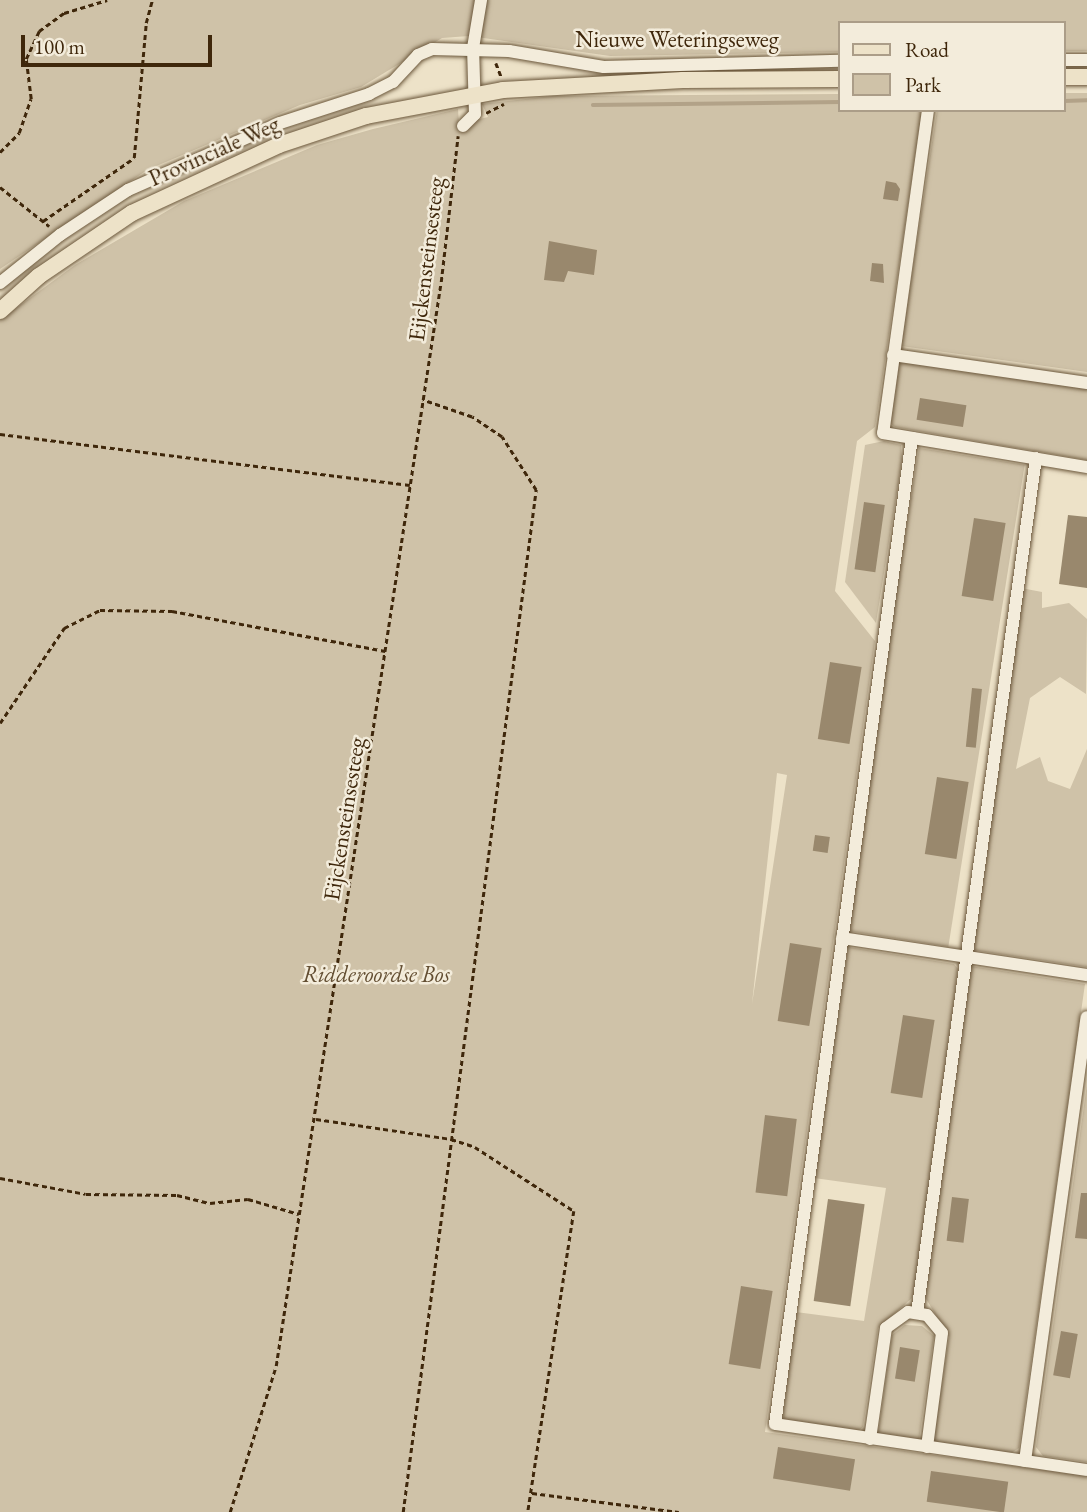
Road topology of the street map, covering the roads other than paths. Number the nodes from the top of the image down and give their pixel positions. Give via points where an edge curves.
1 (481, 0) edge
2 (473, 48) junction
3 (1066, 60) edge
4 (1087, 60) edge
5 (838, 61) edge
6 (1066, 77) edge
7 (1087, 77) edge
8 (838, 79) edge
9 (475, 95) junction
10 (928, 112) edge
11 (463, 126) road end
12 (0, 283) edge
13 (0, 311) edge
14 (893, 355) junction
15 (1087, 383) edge
16 (912, 438) junction
17 (1036, 458) junction
18 (1087, 467) edge
19 (842, 938) junction
20 (967, 957) junction
21 (1087, 975) edge
22 (1087, 1017) edge
23 (917, 1313) junction
24 (870, 1438) junction
25 (927, 1447) junction
26 (1025, 1461) junction
27 (1087, 1470) edge

1 - 2 street
2 - 5 street, Nieuwe Weteringseweg via 604,66
2 - 9 street
2 - 12 street, Provinciale Weg via 442,46 424,51 393,82 280,123 128,190
3 - 4 street
6 - 7 main road
8 - 9 main road, Nieuwe Weteringseweg via 683,80
9 - 11 street via 475,114
9 - 13 main road, Provinciale Weg via 366,116 279,145 132,213 39,276
10 - 14 street
14 - 15 street
14 - 16 street via 883,433
16 - 17 street
16 - 19 street
17 - 18 street
17 - 20 street
19 - 20 street
19 - 24 street via 775,1424
20 - 21 street
20 - 23 street
22 - 26 street
23 - 24 street via 895,1318 886,1328
23 - 25 street via 937,1322 942,1333
24 - 25 street
25 - 26 street
26 - 27 street

